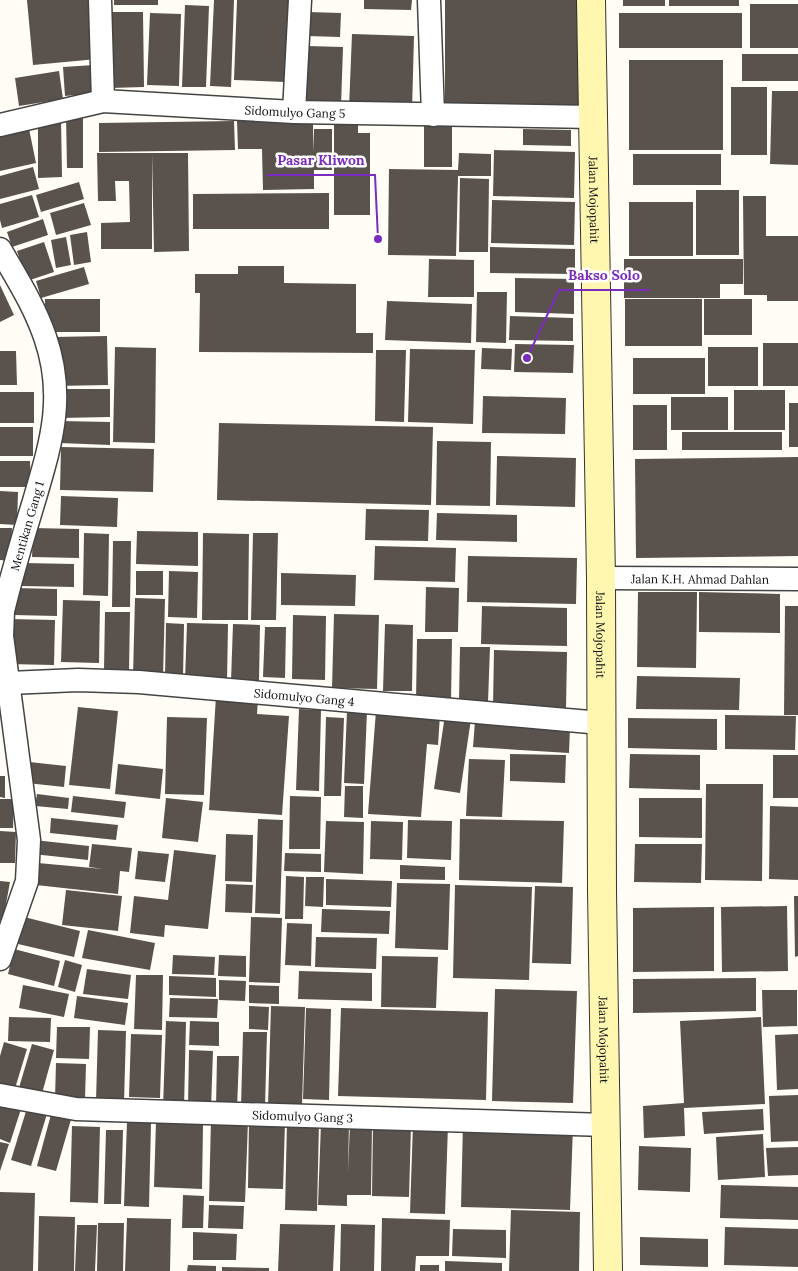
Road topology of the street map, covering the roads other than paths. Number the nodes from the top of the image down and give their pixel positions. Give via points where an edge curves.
1 (100, 0) edge
2 (300, 0) edge
3 (429, 0) edge
4 (592, 0) edge
5 (103, 101) junction
6 (294, 112) junction
7 (433, 115) junction
8 (593, 117) junction
9 (0, 125) edge
10 (0, 249) edge
11 (602, 578) junction
12 (798, 579) edge
13 (9, 683) junction
14 (601, 723) junction
15 (0, 959) edge
16 (0, 1094) edge
17 (606, 1124) junction
18 (608, 1271) edge

1 - 5 street
2 - 6 street
3 - 7 street
4 - 8 main road, Jalan Mojopahit
5 - 6 street, Sidomulyo Gang 5
5 - 9 street, Sidomulyo Gang 5
6 - 7 street, Sidomulyo Gang 5
7 - 8 street, Sidomulyo Gang 5
8 - 11 main road, Jalan Mojopahit
10 - 13 street, Mentikan Gang 1 via 34,309 46,338 54,371 56,409 51,443 3,611 2,636
11 - 12 street, Jalan K.H. Ahmad Dahlan
11 - 14 main road, Jalan Mojopahit
13 - 14 street, Sidomulyo Gang 4 via 139,682
13 - 15 street, Mentikan Gang 1 via 29,840 27,881
14 - 17 main road, Jalan Mojopahit
16 - 17 street, Sidomulyo Gang 3 via 76,1109
17 - 18 main road, Jalan Mojopahit

